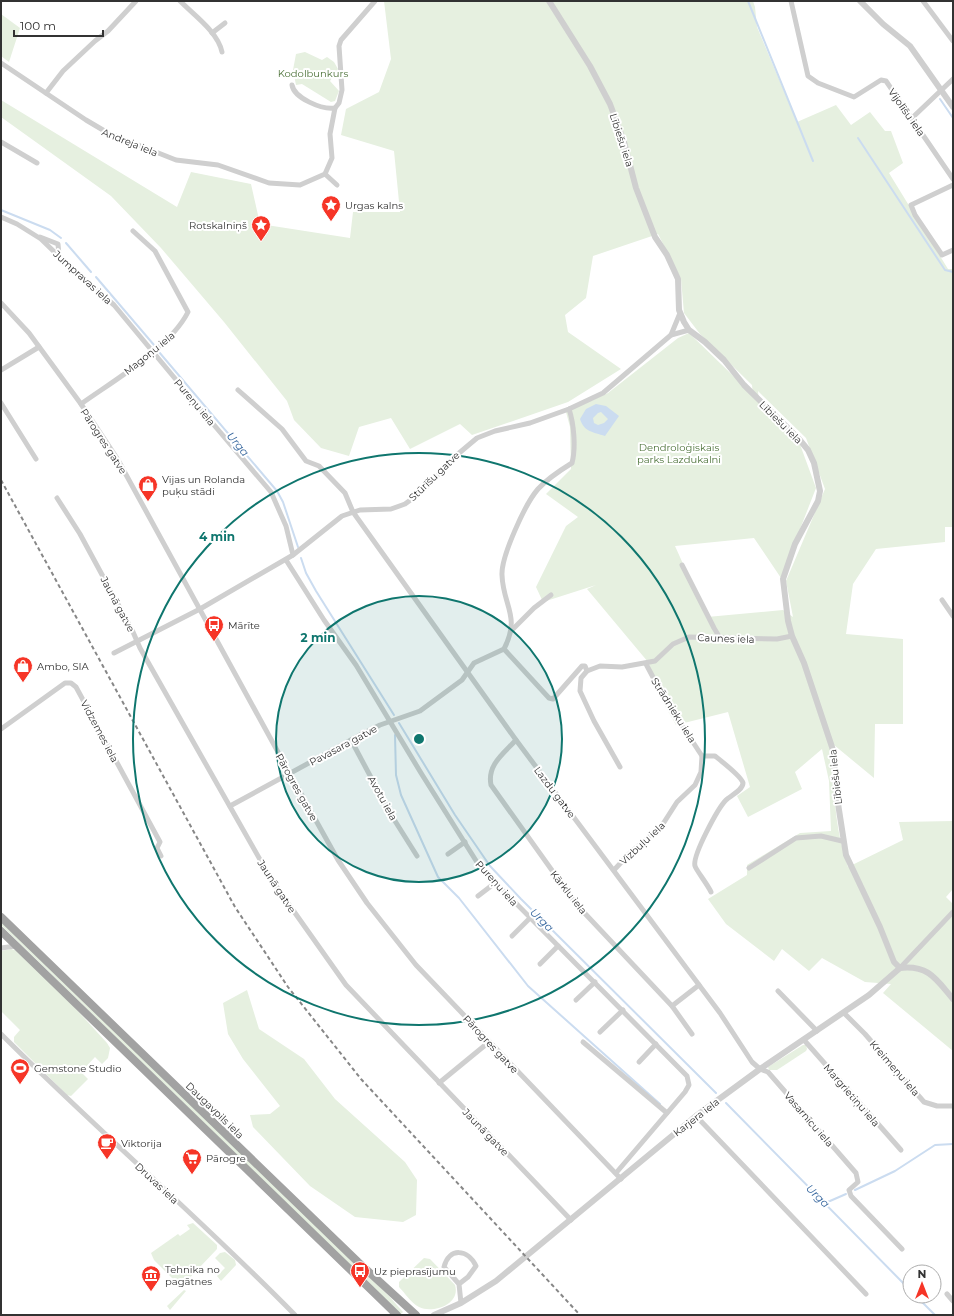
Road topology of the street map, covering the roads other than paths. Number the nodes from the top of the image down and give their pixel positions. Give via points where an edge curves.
1 (136, 1) edge
2 (180, 1) edge
3 (375, 1) edge
4 (549, 1) edge
5 (791, 1) edge
6 (860, 1) edge
7 (923, 1) edge
8 (226, 22) dead end
9 (210, 31) junction
10 (953, 41) edge
11 (222, 52) dead end
12 (1, 63) edge
13 (953, 79) edge
14 (292, 85) dead end
15 (942, 91) junction
16 (46, 93) junction
17 (953, 107) edge
18 (335, 108) junction
19 (912, 118) junction
20 (1, 142) edge
21 (37, 163) dead end
22 (325, 174) junction
23 (953, 179) edge
24 (337, 185) dead end
25 (953, 185) edge
26 (1, 216) edge
27 (133, 231) dead end
28 (36, 235) junction
29 (953, 250) edge
30 (58, 255) junction
31 (1, 303) edge
32 (680, 313) junction
33 (689, 330) junction
34 (671, 335) junction
35 (39, 347) junction
36 (153, 352) junction
37 (1, 370) edge
38 (238, 390) dead end
39 (1, 403) edge
40 (81, 404) junction
41 (569, 409) junction
42 (36, 459) dead end
43 (57, 498) dead end
44 (353, 512) junction
45 (294, 555) junction
46 (286, 560) junction
47 (682, 565) dead end
48 (550, 595) dead end
49 (942, 600) dead end
50 (200, 608) junction
51 (953, 616) edge
52 (512, 630) junction
53 (792, 636) junction
54 (720, 638) junction
55 (137, 642) junction
56 (504, 649) junction
57 (114, 653) dead end
58 (646, 664) junction
59 (468, 671) junction
60 (587, 671) junction
61 (392, 721) junction
62 (1, 729) edge
63 (351, 740) junction
64 (516, 740) junction
65 (702, 756) junction
66 (620, 767) dead end
67 (290, 774) junction
68 (230, 806) junction
69 (842, 841) junction
70 (465, 842) junction
71 (448, 854) dead end
72 (161, 856) dead end
73 (417, 856) dead end
74 (749, 868) dead end
75 (614, 870) junction
76 (495, 883) junction
77 (711, 892) dead end
78 (478, 896) dead end
79 (953, 912) edge
80 (1, 916) edge
81 (530, 918) junction
82 (1, 931) edge
83 (512, 936) dead end
84 (17, 946) junction
85 (558, 946) junction
86 (1, 948) edge
87 (540, 964) dead end
88 (900, 968) junction
89 (595, 982) junction
90 (699, 985) junction
91 (778, 991) dead end
92 (953, 999) edge
93 (576, 1000) dead end
94 (672, 1006) junction
95 (623, 1010) junction
96 (844, 1013) junction
97 (817, 1031) junction
98 (600, 1032) dead end
99 (1, 1034) edge
100 (692, 1034) dead end
101 (804, 1040) junction
102 (489, 1042) junction
103 (583, 1042) dead end
104 (656, 1044) junction
105 (640, 1062) dead end
106 (760, 1069) junction
107 (439, 1083) junction
108 (953, 1106) edge
109 (667, 1113) junction
110 (696, 1116) junction
111 (901, 1150) dead end
112 (616, 1173) junction
113 (621, 1179) junction
114 (571, 1220) junction
115 (902, 1249) dead end
116 (459, 1284) junction
117 (866, 1294) dead end
118 (947, 1294) dead end
119 (953, 1301) edge
120 (461, 1303) junction
121 (295, 1315) edge
122 (397, 1315) edge
123 (416, 1315) edge
124 (434, 1315) edge

1 - 16 street via 108,32 63,71
2 - 9 street
3 - 18 street via 341,40 342,90
4 - 32 street, Lībiešu iela via 590,66 610,104 624,142 636,188 655,237 678,279
5 - 19 street, Vijolīšu iela via 808,76 818,83 854,97 884,80
6 - 15 street via 910,46
7 - 10 street
8 - 9 street
9 - 11 street
12 - 16 street, Andreja iela
13 - 15 street
14 - 18 street via 294,92 301,98 326,108
15 - 17 street
15 - 19 street
16 - 22 street, Andreja iela via 108,133 176,160 230,168 269,183 284,185 300,185
18 - 22 street via 330,134 332,158
19 - 23 street, Vijolīšu iela
20 - 21 street
22 - 24 street
25 - 29 street via 911,205 914,215 942,255
26 - 28 street, Jumpravas iela
27 - 36 street, Magoņu iela via 155,251 188,312 174,332
28 - 30 street, Jumpravas iela
28 - 30 street via 58,244
30 - 36 street, Jumpravas iela via 114,304
31 - 35 street
32 - 33 street, Lībiešu iela
32 - 34 street
33 - 34 street, Stūrīšu gatve
33 - 53 street, Lībiešu iela via 719,355 744,385 799,439 814,463 820,491 818,501 794,544 783,579 783,592
34 - 41 street, Stūrīšu gatve via 611,388
35 - 37 street
35 - 40 street, Pārogres gatve
36 - 40 street, Magoņu iela
36 - 45 street, Pureņu iela via 271,492 286,526
38 - 44 street, Lazdu gatve via 282,429 306,461 319,466 331,477 345,493
39 - 42 street
40 - 50 street, Pārogres gatve via 118,460
41 - 44 street, Stūrīšu gatve via 477,438 452,459 424,490 399,507
41 - 52 street via 572,417 572,463 550,476 537,490 502,564
43 - 55 street, Jaunā gatve via 80,534
44 - 45 street, Stūrīšu gatve via 342,516
44 - 59 street, Lazdu gatve
45 - 46 street, Stūrīšu gatve
46 - 50 street, Stūrīšu gatve
46 - 61 street, Pureņu iela
47 - 54 street
48 - 52 street
49 - 51 street
50 - 55 street, Stūrīšu gatve
50 - 67 street, Pārogres gatve
52 - 56 street
53 - 54 street, Caunes iela via 777,639
53 - 69 street, Lībiešu iela via 804,663 832,750
54 - 58 street, Caunes iela via 689,637 673,644 655,662
55 - 57 street, Stūrīšu gatve
55 - 68 street, Jaunā gatve
56 - 59 street via 474,663
56 - 60 street, Caunes iela via 549,698 553,698 582,666 585,666
58 - 60 street, Caunes iela via 638,663 615,668 600,666
58 - 65 street, Strādnieku iela via 664,698
59 - 61 street, Pavasara gatve via 462,680 431,704 420,711
59 - 64 street, Lazdu gatve
60 - 66 street via 582,678 580,691
61 - 63 street, Pavasara gatve
61 - 70 street, Pureņu iela
62 - 72 street, Vidzemes iela via 65,683 71,683 76,687 148,817 160,842 157,848
63 - 67 street, Pavasara gatve
63 - 73 street, Avotu iela via 390,813
64 - 75 street, Lazdu gatve
64 - 94 street, Kārklu iela via 491,768 491,785 576,904
65 - 75 street, Vizbuļu iela via 701,772 694,785 677,802 661,827
65 - 77 street via 715,756 736,774 743,784 742,788 722,805 696,856 695,865
67 - 68 street, Pavasara gatve
67 - 102 street, Pārogres gatve via 338,860 392,936
68 - 107 street, Jaunā gatve via 271,880 346,985
69 - 74 street via 821,836 796,838
69 - 88 street, Lībiešu iela via 894,962
70 - 71 street
70 - 76 street, Pureņu iela via 480,867
75 - 90 street, Lazdu gatve
76 - 78 street
76 - 81 street, Pureņu iela
79 - 88 street, Karjera iela
80 - 123 highway, Daugavpils iela
81 - 83 street
81 - 85 street, Pureņu iela
82 - 84 highway, Daugavpils iela
84 - 86 street
84 - 122 highway, Daugavpils iela
85 - 87 street
85 - 89 street, Pureņu iela
88 - 92 street via 913,967 926,971 940,981
88 - 96 street, Karjera iela via 880,987
89 - 93 street
89 - 95 street, Pureņu iela
90 - 94 street
90 - 106 street, Lazdu gatve via 752,1062
91 - 97 street
94 - 100 street, Kārklu iela
95 - 98 street
95 - 104 street, Pureņu iela
96 - 97 street, Karjera iela
96 - 108 street, Kreimeņu iela via 924,1102 937,1106
97 - 101 street, Karjera iela
99 - 121 street, Druvas iela via 69,1102
101 - 106 street, Karjera iela
101 - 111 street, Margrietiņu iela
102 - 107 street
102 - 112 street, Pārogres gatve
103 - 109 street
104 - 105 street
104 - 109 street, Pureņu iela via 689,1080 688,1088
106 - 110 street, Karjera iela
106 - 115 street, Vasarnīcu iela via 768,1072 856,1173 858,1182 849,1190 851,1196
107 - 114 street, Jaunā gatve
109 - 112 street
110 - 113 street, Karjera iela
110 - 117 street
112 - 113 street, Pārogres gatve
113 - 114 street, Karjera iela
114 - 120 street, Karjera iela via 496,1281
116 - 116 street via 476,1266 467,1254 461,1252 446,1261 444,1267
116 - 120 street
118 - 119 street
120 - 124 street, Karjera iela

